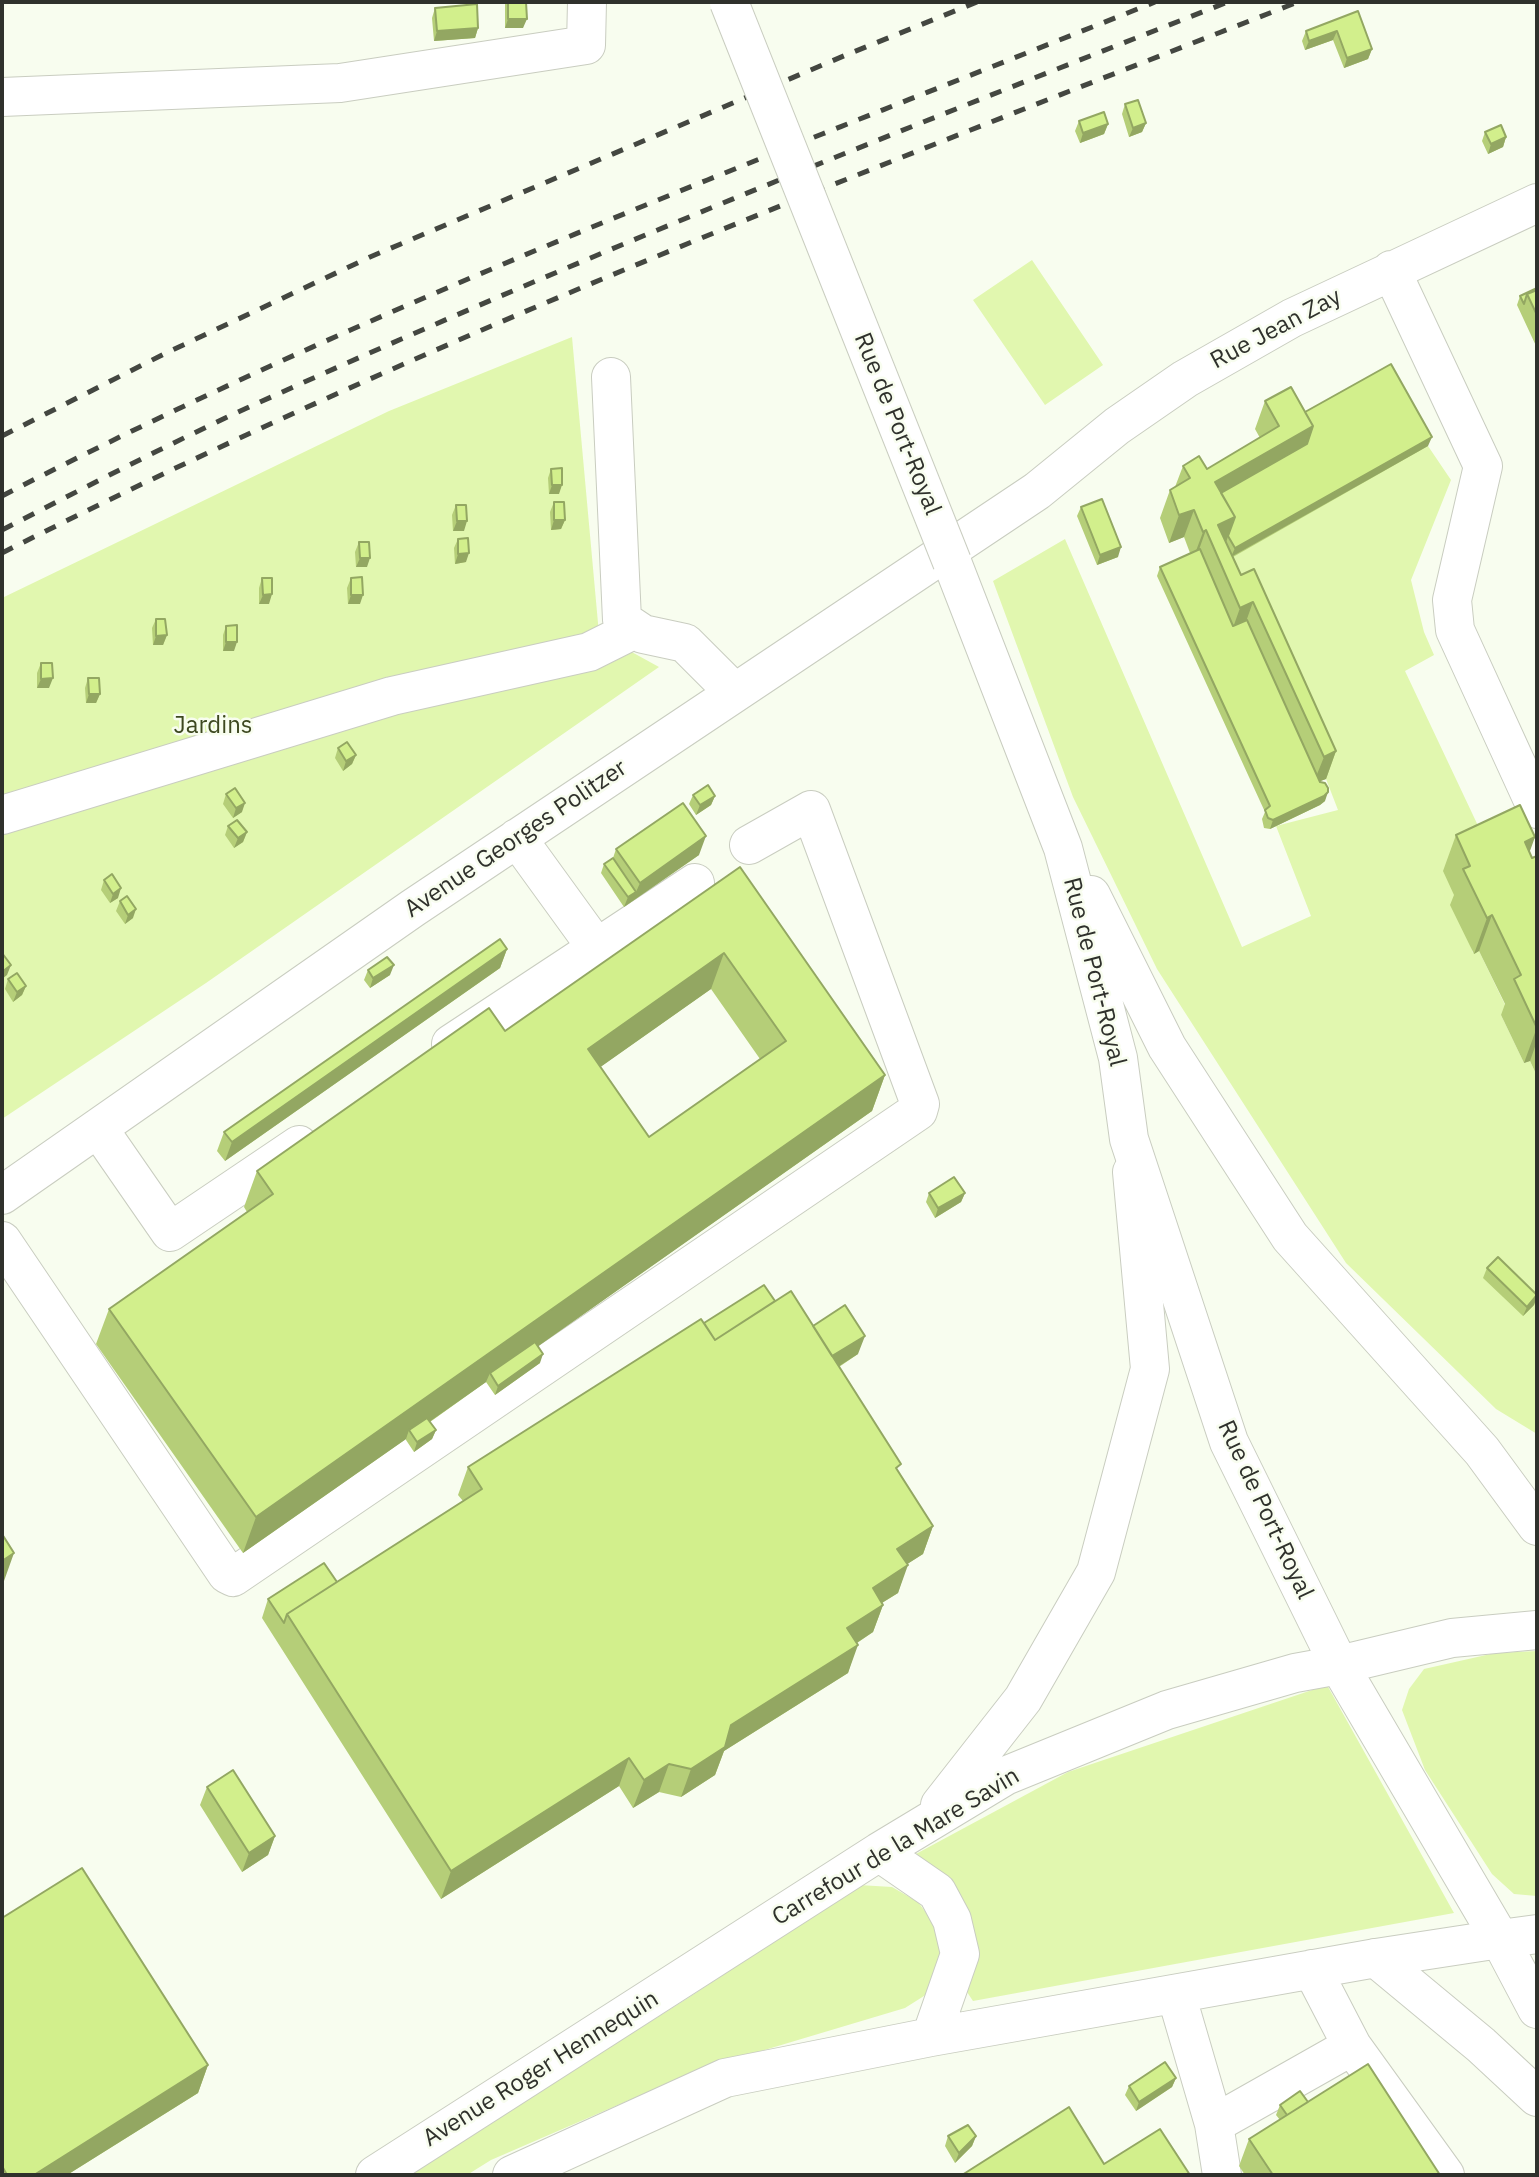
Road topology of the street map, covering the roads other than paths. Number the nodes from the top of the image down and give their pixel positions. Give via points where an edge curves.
1 (587, 2) edge
2 (729, 2) edge
3 (2, 97) edge
4 (1537, 203) edge
5 (1391, 270) junction
6 (611, 377) dead end
7 (1037, 491) joint
8 (635, 629) junction
9 (734, 692) junction
10 (1537, 808) edge
11 (2, 815) edge
12 (517, 838) junction
13 (749, 845) dead end
14 (1063, 848) junction
15 (695, 883) dead end
16 (596, 947) junction
17 (423, 1062) edge
18 (331, 1124) edge
19 (98, 1128) junction
20 (1129, 1139) junction
21 (2, 1195) edge
22 (2, 1241) edge
23 (1482, 1451) junction
24 (1537, 1477) edge
25 (1537, 1526) edge
26 (1537, 1630) edge
27 (1339, 1665) junction
28 (925, 1825) junction
29 (878, 1852) junction
30 (1519, 1937) edge
31 (1377, 1958) junction
32 (707, 1964) joint
33 (1312, 1969) junction
34 (1176, 1994) junction
35 (1537, 2009) edge
36 (931, 2037) junction
37 (1352, 2046) junction
38 (1537, 2097) edge
39 (1214, 2124) junction
40 (375, 2175) edge
41 (512, 2175) edge
42 (1222, 2175) edge
43 (1445, 2175) edge

1 - 3 street via 586,45 340,83
2 - 14 street, Rue de Port-Royal, bridge
4 - 5 street, Rue Jean Zay
5 - 7 street, Rue Jean Zay via 1292,318 1185,379 1116,426
5 - 10 street via 1483,466 1452,600 1455,630
6 - 8 street via 622,620
7 - 9 street, Avenue Georges Politzer
8 - 9 street via 685,643
8 - 11 street via 589,652 392,696
9 - 12 street, Avenue Georges Politzer
12 - 16 street
12 - 19 street, Avenue Georges Politzer
13 - 22 street via 811,810 920,1104 918,1111 233,1577
14 - 20 street, Rue de Port-Royal via 1118,1058
14 - 23 street, Rue de Port-Royal via 1103,916 1167,1047 1290,1237
15 - 16 street
16 - 17 street
18 - 19 street via 170,1232
19 - 21 street, Avenue Georges Politzer
20 - 27 street, Rue de Port-Royal via 1229,1442
20 - 28 street via 1150,1369 1096,1572 1023,1699
23 - 24 street
23 - 25 street, Rue de Port-Royal
26 - 27 street, Carrefour de la Mare Savin via 1452,1638
27 - 28 street, Carrefour de la Mare Savin via 1167,1710 1005,1776
27 - 30 street, Rue de Port-Royal
28 - 29 street, Carrefour de la Mare Savin
29 - 32 street, Carrefour de la Mare Savin
29 - 36 street via 937,1892 952,1920 960,1954
30 - 31 street
30 - 35 street, Rue de Port-Royal
31 - 33 street
31 - 38 street
32 - 40 street, Avenue Roger Hennequin
33 - 34 street
33 - 37 street
34 - 36 street
34 - 39 street
36 - 41 street via 725,2078
37 - 39 street
37 - 43 street
39 - 42 street

